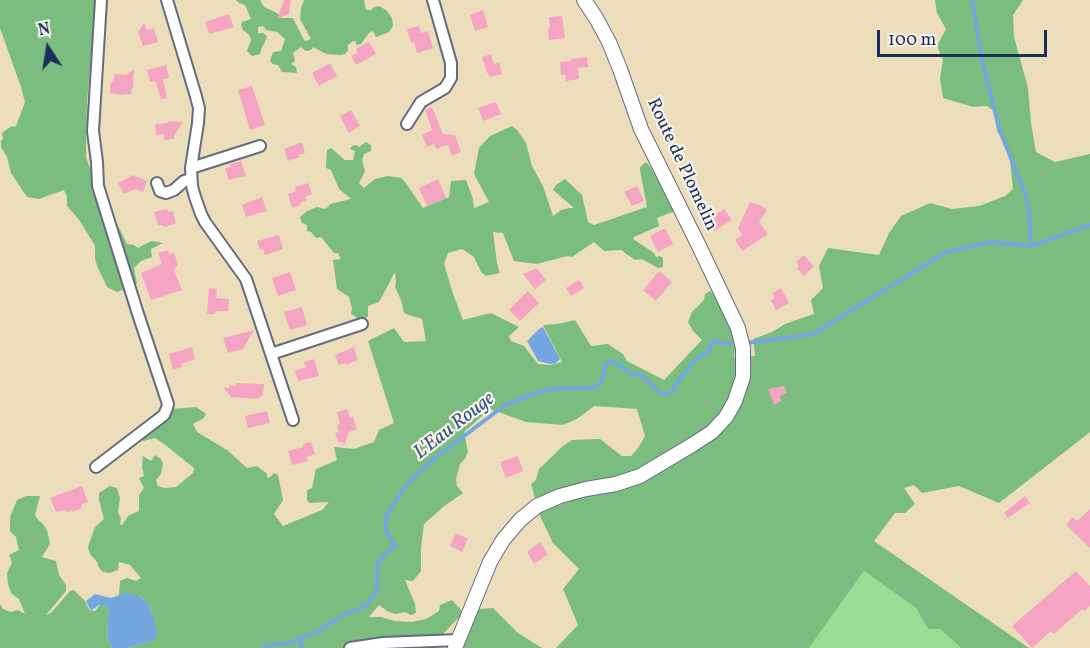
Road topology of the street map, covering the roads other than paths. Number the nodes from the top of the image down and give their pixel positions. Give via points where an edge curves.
1 (102, 0) edge
2 (167, 0) edge
3 (433, 0) edge
4 (584, 0) edge
5 (407, 124) dead end
6 (260, 146) dead end
7 (191, 174) junction
8 (157, 183) dead end
9 (362, 324) dead end
10 (271, 354) junction
11 (293, 420) dead end
12 (96, 467) dead end
13 (457, 644) edge
14 (350, 648) edge

1 - 12 street via 93,131 98,186 168,404 164,415
2 - 7 street via 198,103
3 - 5 street via 451,63 451,78 445,88 422,102
4 - 13 street, Route de Plomelin via 601,25 641,129 727,303 743,344 742,377 735,401 712,432 640,476 551,500 520,520 490,562
6 - 7 street
7 - 8 street via 166,193 160,191
7 - 10 street via 201,214 246,279
9 - 10 street
10 - 11 street
13 - 14 street via 383,643

